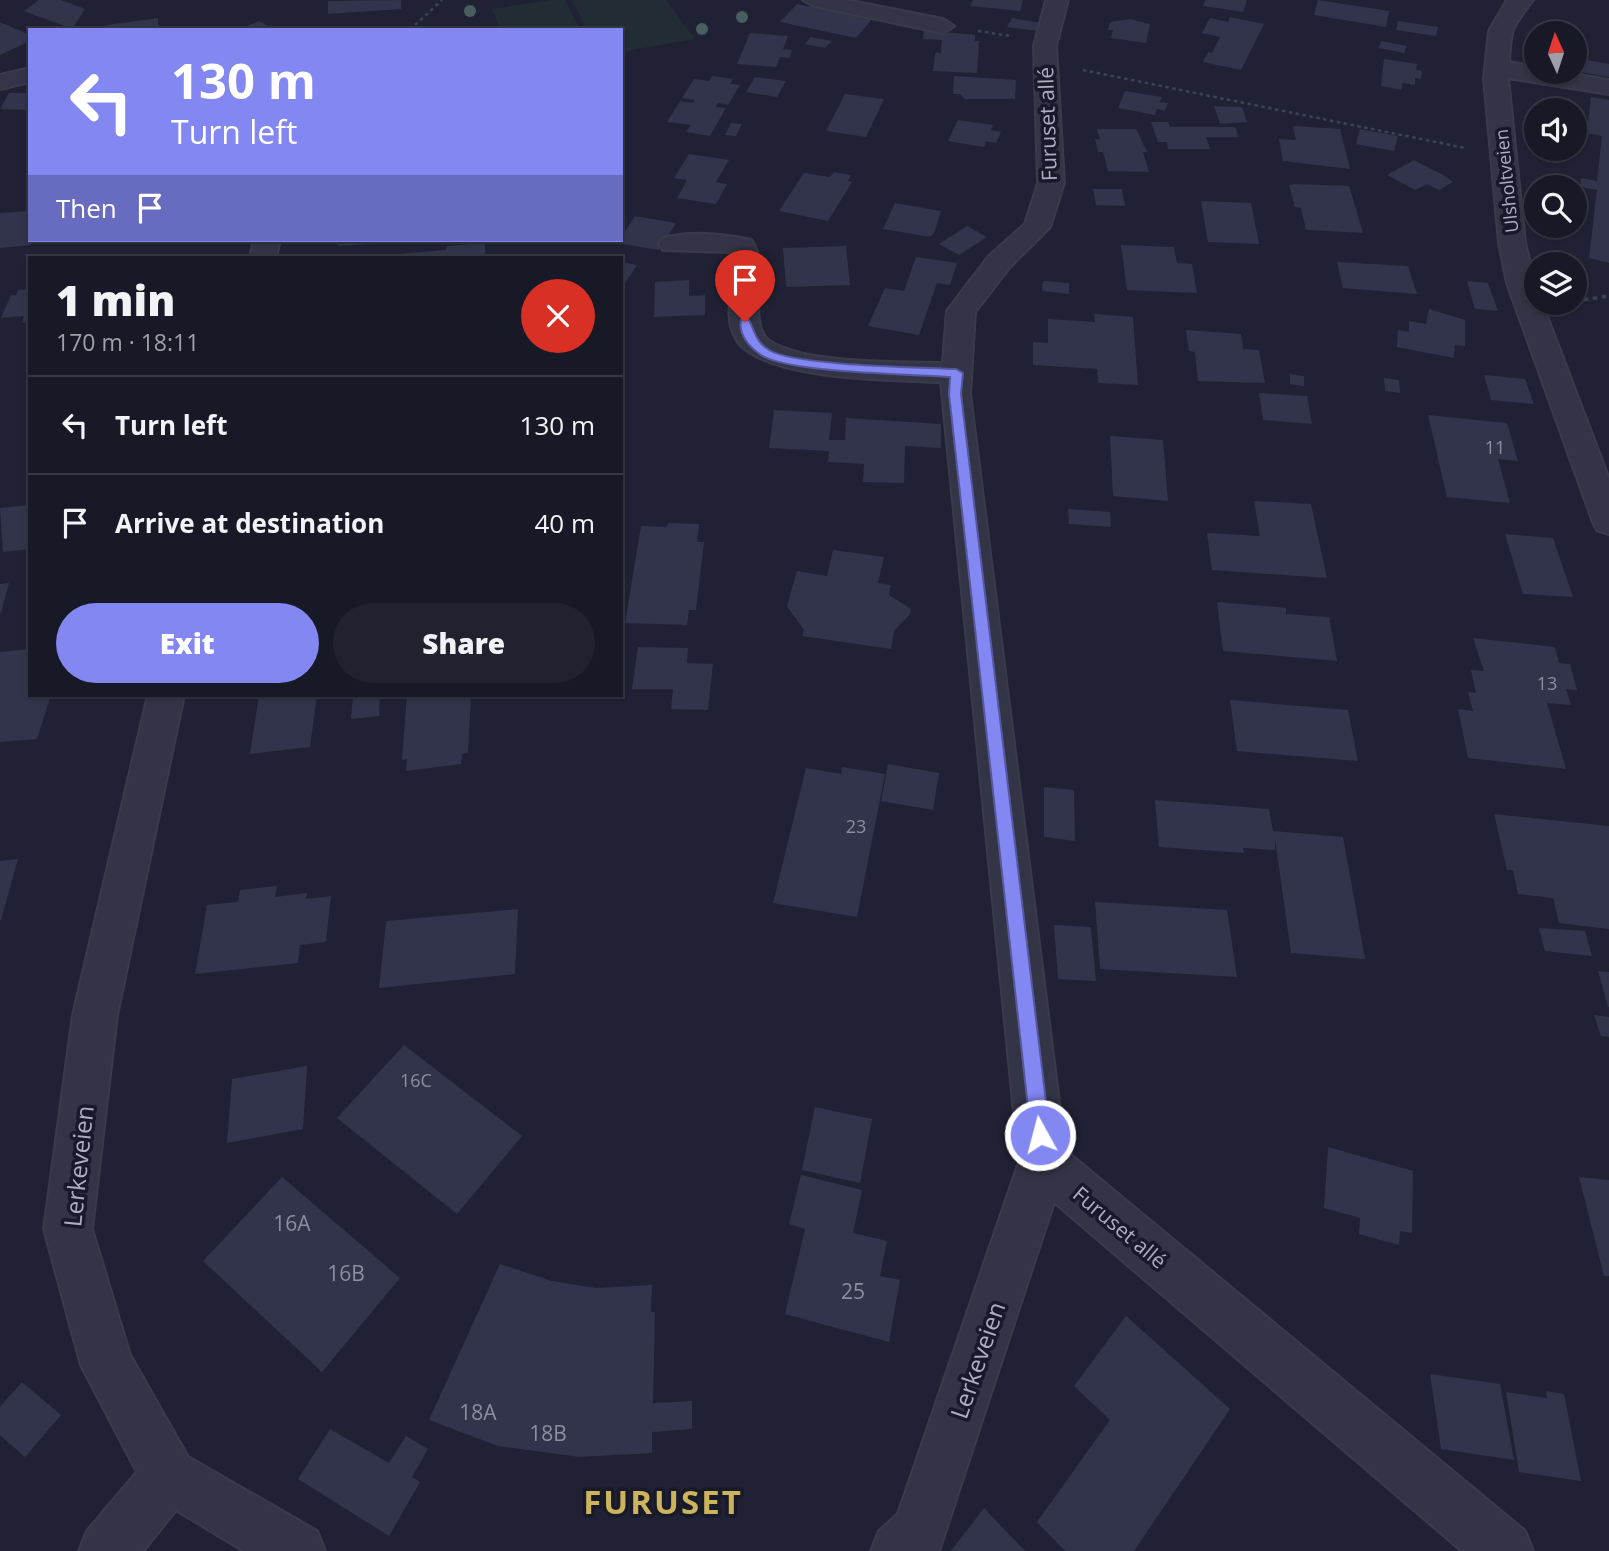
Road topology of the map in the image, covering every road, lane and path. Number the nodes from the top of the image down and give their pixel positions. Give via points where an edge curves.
1 (442, 0) edge
2 (814, 0) edge
3 (1057, 0) edge
4 (1522, 0) edge
5 (943, 26) joint
6 (412, 28) edge
7 (1046, 52) junction
8 (1497, 67) junction
9 (28, 75) edge
10 (0, 82) edge
11 (1609, 88) edge
12 (1504, 156) junction
13 (672, 244) dead end
14 (1609, 296) edge
15 (1587, 299) edge
16 (956, 373) junction
17 (1609, 522) edge
18 (166, 697) edge
19 (1043, 1163) junction
20 (169, 1476) junction
21 (107, 1551) edge
22 (297, 1551) edge
23 (899, 1551) edge
24 (1505, 1551) edge

1 - 6 path
2 - 5 street
3 - 7 street, Furuset allé
4 - 8 street, Ulsholtveien via 1500,31
5 - 7 path
7 - 12 path
7 - 16 street, Furuset allé via 1051,183 1037,227 999,262 961,311
8 - 11 street
8 - 12 street, Ulsholtveien
9 - 10 street
12 - 17 street, Ulsholtveien via 1521,283
13 - 16 street via 742,246 747,258 745,322 749,338 766,354 800,363
14 - 15 path
16 - 19 street, Furuset allé
18 - 20 street, Lerkeveien via 95,1015 68,1228 107,1365
19 - 23 street, Lerkeveien via 919,1532
19 - 24 street, Furuset allé
20 - 21 street
20 - 22 street

